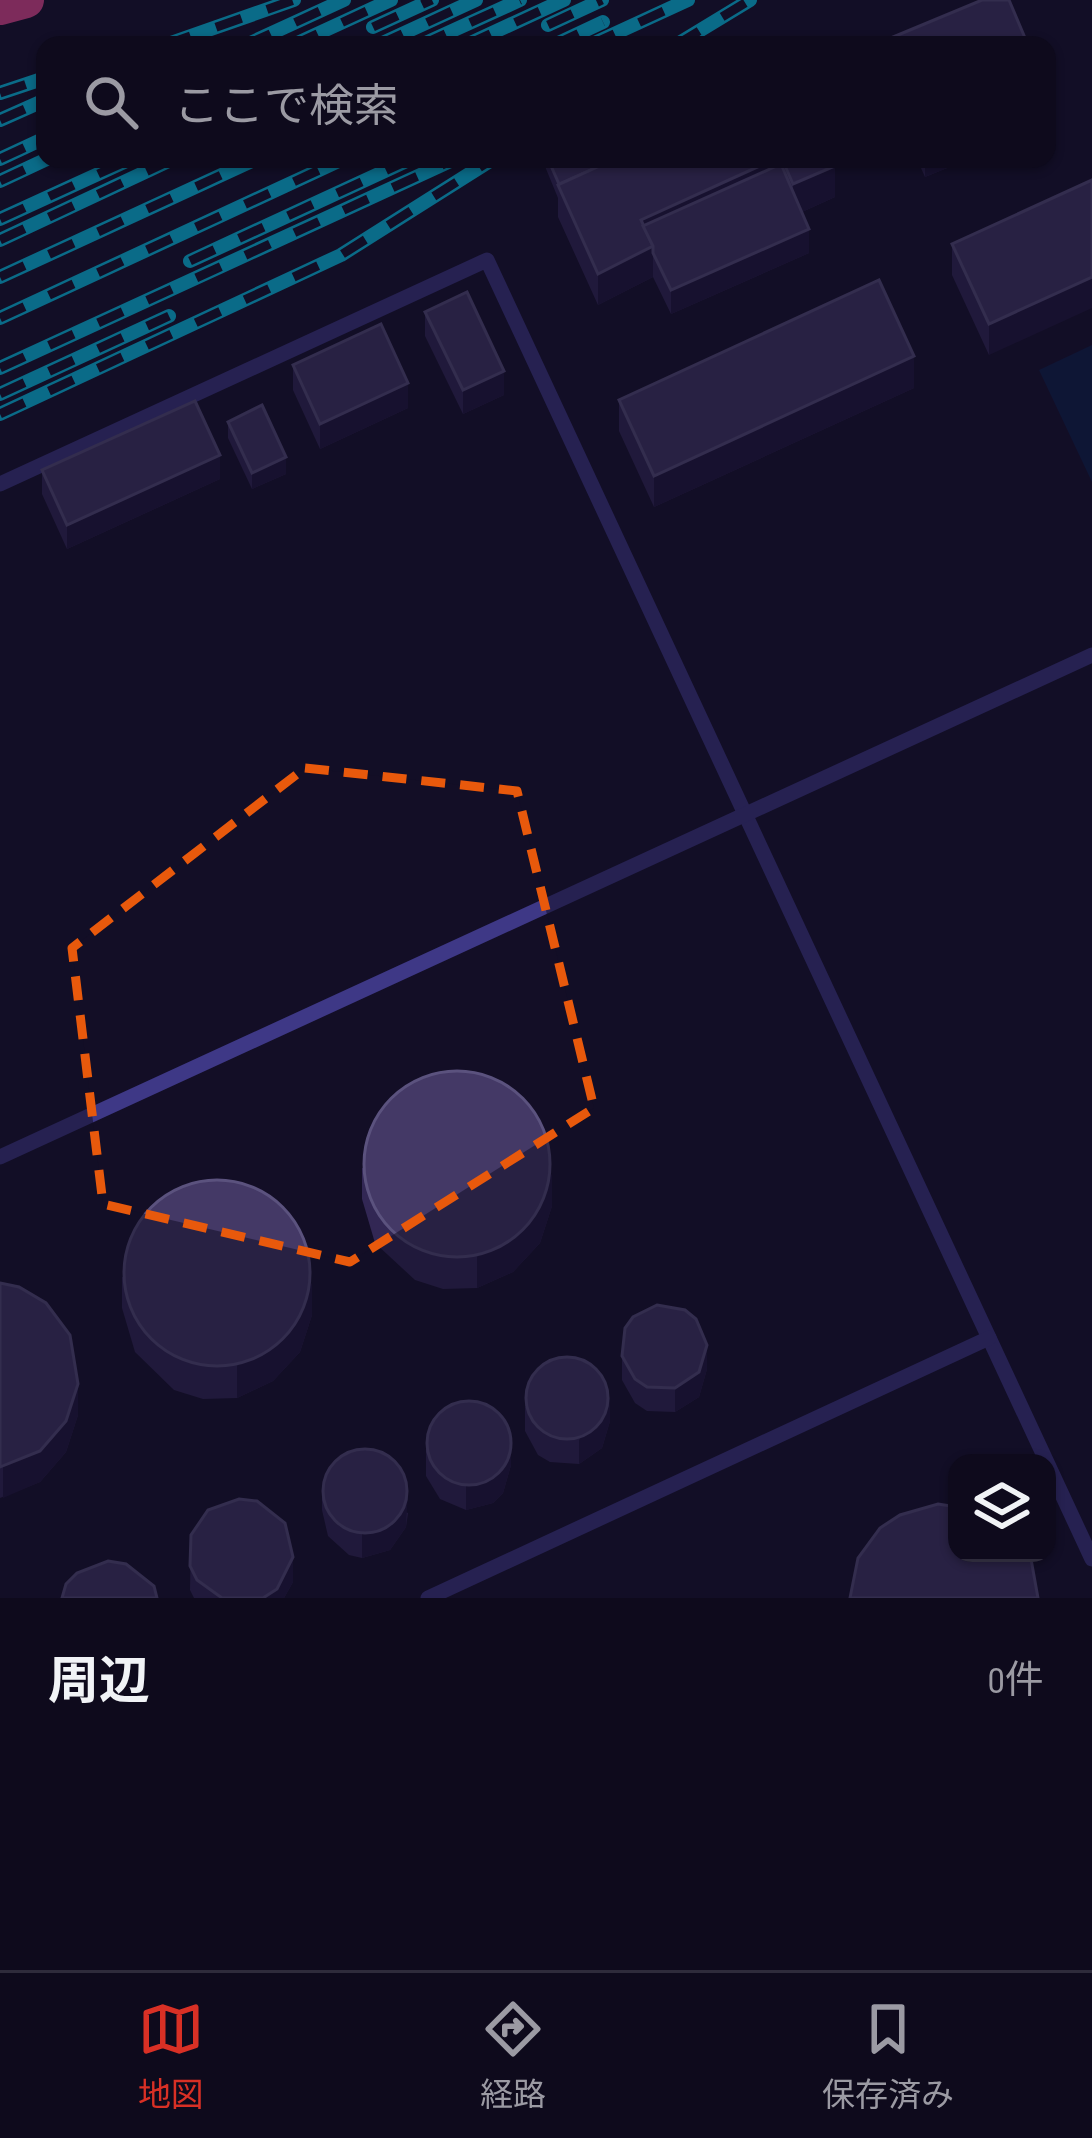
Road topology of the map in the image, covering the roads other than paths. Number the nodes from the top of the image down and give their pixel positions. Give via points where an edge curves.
1 (26, 0) edge
2 (0, 7) edge
3 (0, 484) edge
4 (1092, 655) edge
5 (746, 814) junction
6 (0, 1157) edge
7 (989, 1338) junction
8 (1092, 1559) edge
9 (428, 1598) edge

1 - 2 highway
3 - 5 lane via 487,260
4 - 5 lane
5 - 6 lane
5 - 7 lane
7 - 8 lane
7 - 9 lane

